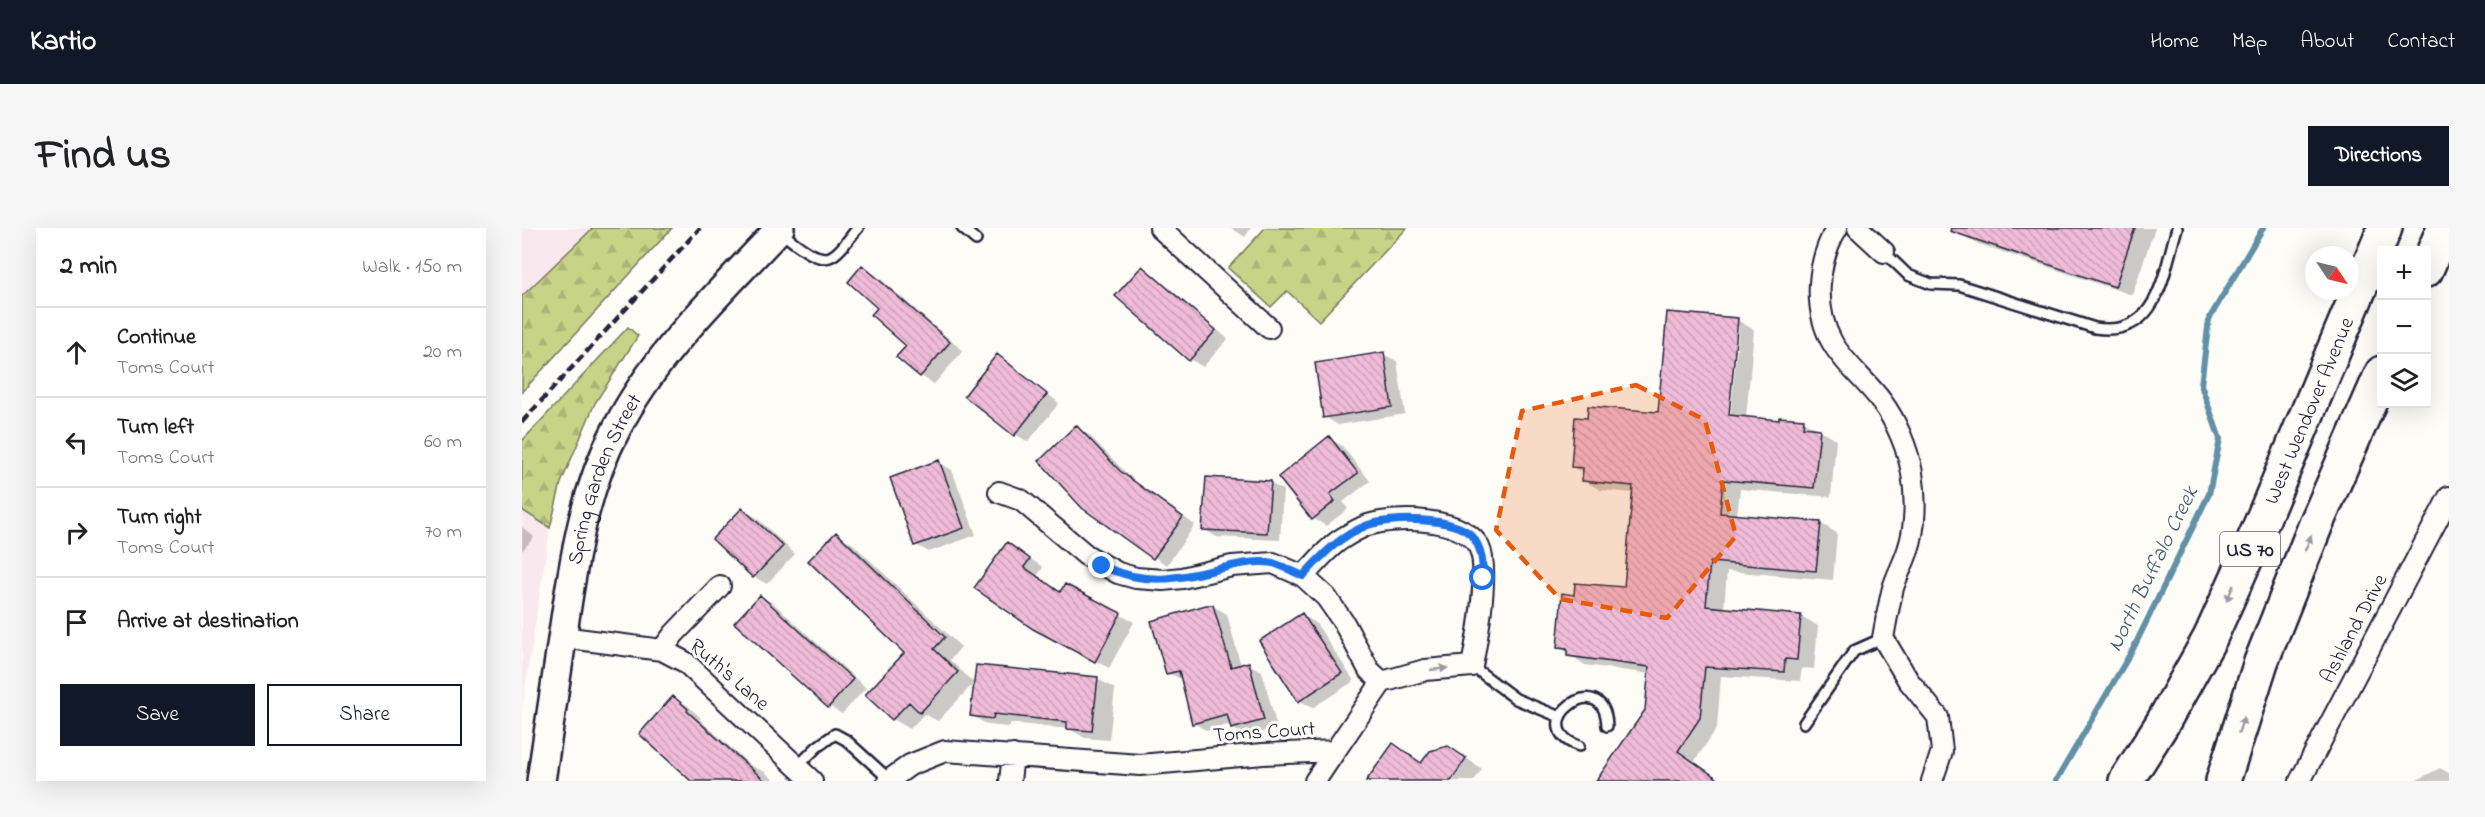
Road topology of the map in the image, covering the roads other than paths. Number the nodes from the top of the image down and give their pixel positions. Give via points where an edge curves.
1 (858, 228) edge
2 (962, 228) edge
3 (1160, 228) edge
4 (1837, 228) edge
5 (1858, 228) edge
6 (2177, 228) edge
7 (2385, 228) edge
8 (2444, 228) edge
9 (779, 229) edge
10 (976, 240) dead end
11 (1884, 252) joint
12 (2431, 260) edge
13 (1269, 328) dead end
14 (2377, 384) edge
15 (999, 492) dead end
16 (2449, 497) edge
17 (1303, 576) junction
18 (720, 586) dead end
19 (562, 637) junction
20 (1882, 638) junction
21 (662, 650) junction
22 (1472, 666) junction
23 (1382, 682) junction
24 (1560, 717) junction
25 (1804, 723) dead end
26 (1607, 726) dead end
27 (1579, 746) dead end
28 (1335, 751) junction
29 (1013, 755) junction
30 (797, 767) junction
31 (1139, 773) edge
32 (889, 780) edge
33 (541, 781) edge
34 (812, 781) edge
35 (1010, 781) edge
36 (1315, 781) edge
37 (1932, 781) edge
38 (2126, 781) edge
39 (2223, 781) edge
40 (2300, 781) edge

1 - 9 lane via 832,256 825,258 811,255
2 - 10 lane
3 - 13 street
4 - 20 street via 1820,274 1821,306 1832,341 1882,402 1901,436 1912,472 1914,508 1909,547 1893,587
5 - 11 street
6 - 11 lane via 2153,304 2144,317 2111,331 1959,285 1930,284 1908,275
7 -> 38 highway, West Wendover Avenue / US 70 via 2210,638
8 - 12 highway
9 - 19 main road, Spring Garden Street via 664,357 617,428 585,507
39 -> 14 highway, US 70 via 2261,662
15 - 17 street via 1021,500 1086,555 1136,578 1182,578 1232,566 1273,563
16 - 40 street, Ashland Drive
17 - 22 street via 1330,547 1368,525 1388,521 1455,526 1470,534 1483,561
17 - 23 street via 1332,606 1369,670
18 - 21 street
19 - 21 street, Ruth's Lane
19 - 33 main road, Spring Garden Street
20 - 25 lane via 1854,651
20 - 37 street via 1908,680 1938,717 1942,751
21 - 30 street, Ruth's Lane via 685,662
23 -> 22 street via 1425,670
22 - 24 lane via 1516,699
23 - 28 street, Toms Court
24 - 26 lane via 1569,704 1584,698 1604,710
24 - 27 lane via 1562,733
28 - 31 street, Toms Court via 1263,754
28 - 36 street
29 - 31 street, Toms Court
29 - 32 street via 945,751 910,765
29 - 35 street
30 - 32 lane via 835,734
30 - 34 street, Ruth's Lane

